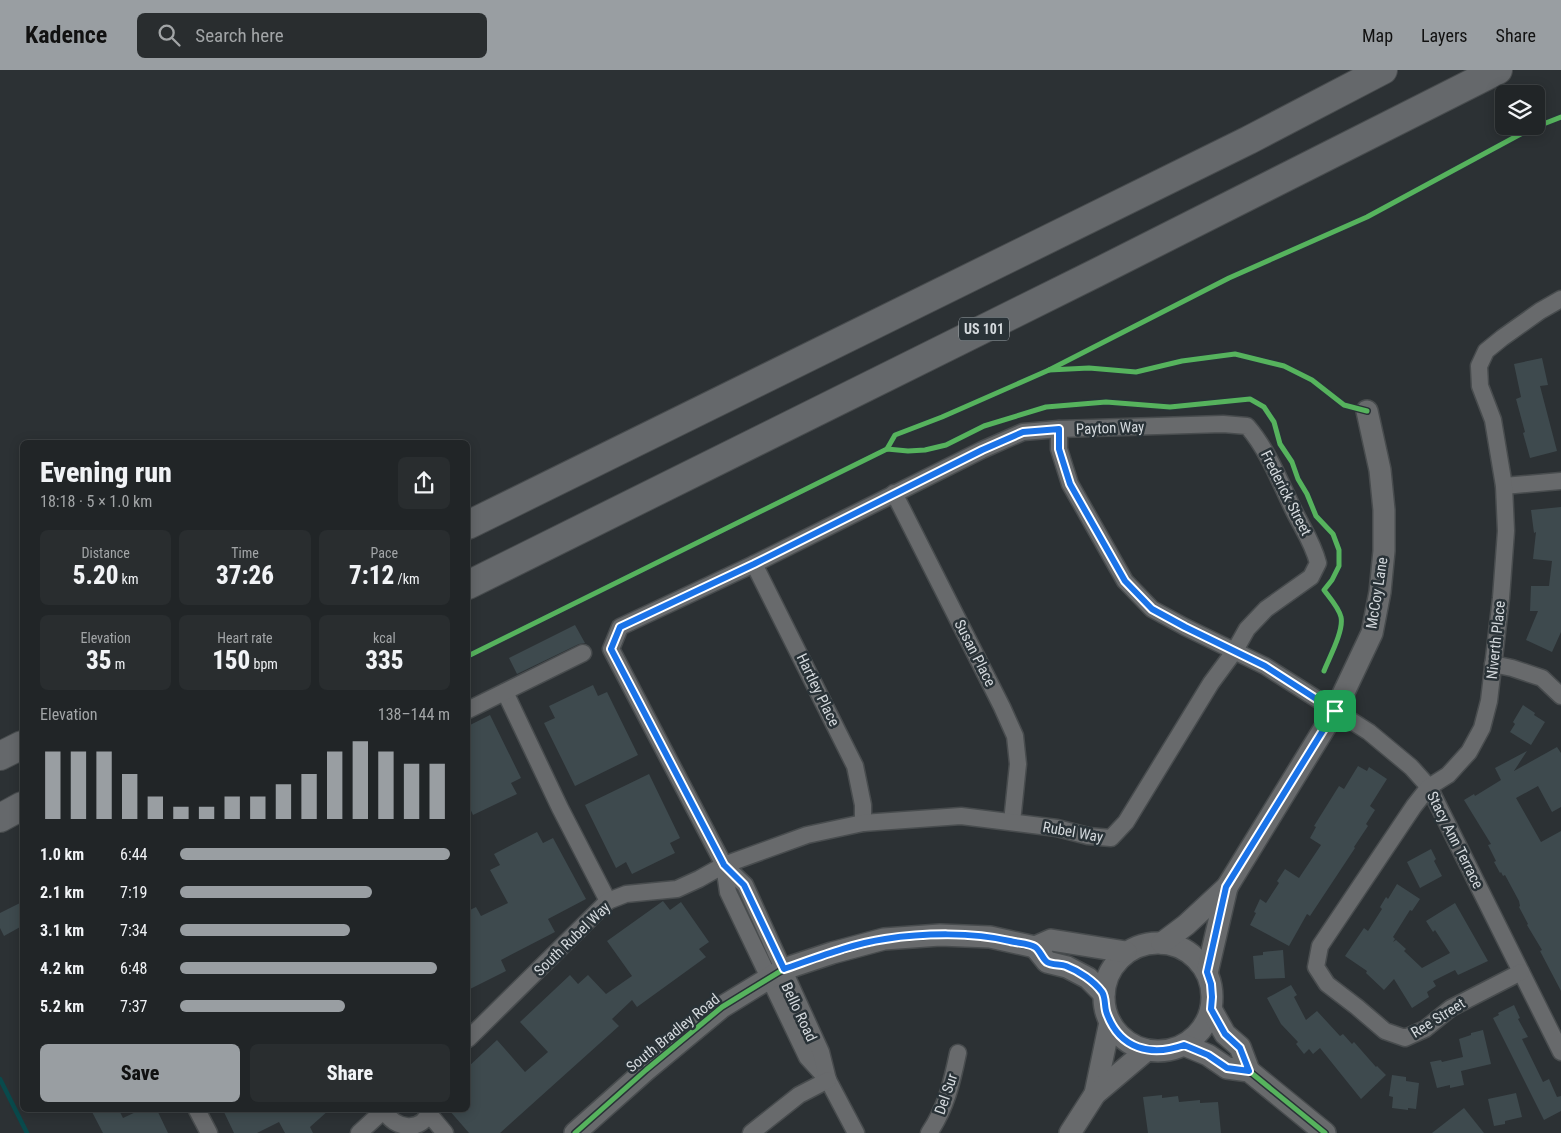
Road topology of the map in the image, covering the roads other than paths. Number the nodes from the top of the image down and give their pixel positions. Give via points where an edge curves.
1 (1383, 70) edge
2 (1498, 70) edge
3 (1561, 299) edge
4 (1367, 411) dead end
5 (1247, 426) joint
6 (1059, 429) junction
7 (1561, 481) edge
8 (1504, 486) junction
9 (894, 493) junction
10 (470, 524) edge
11 (1318, 563) joint
12 (754, 564) junction
13 (470, 584) edge
14 (611, 649) joint
15 (1234, 652) junction
16 (583, 653) dead end
17 (1493, 664) junction
18 (505, 692) junction
19 (1561, 696) edge
20 (470, 709) edge
21 (1335, 711) junction
22 (20, 746) edge
23 (0, 756) edge
24 (1429, 787) junction
25 (20, 807) edge
26 (0, 818) edge
27 (1012, 822) junction
28 (863, 823) junction
29 (724, 865) junction
30 (1226, 887) junction
31 (608, 901) junction
32 (1162, 942) junction
33 (1035, 947) junction
34 (1126, 952) junction
35 (1316, 967) joint
36 (1207, 972) junction
37 (1521, 972) junction
38 (776, 974) junction
39 (1104, 994) junction
40 (1211, 1009) junction
41 (1110, 1022) junction
42 (470, 1037) edge
43 (1184, 1045) junction
44 (1147, 1050) junction
45 (1561, 1052) edge
46 (958, 1053) dead end
47 (1249, 1071) junction
48 (828, 1080) junction
49 (1095, 1094) junction
50 (199, 1112) edge
51 (382, 1112) edge
52 (385, 1112) edge
53 (429, 1112) edge
54 (418, 1130) edge
55 (209, 1133) edge
56 (360, 1133) edge
57 (446, 1133) edge
58 (575, 1133) edge
59 (751, 1133) edge
60 (856, 1133) edge
61 (929, 1133) edge
62 (1070, 1133) edge
63 (1325, 1133) edge

1 - 10 highway via 1249,140
2 - 13 highway, US 101 via 1096,274
3 - 8 street, Niverth Place via 1486,351 1479,366 1480,386 1492,420
4 - 21 street, McCoy Lane via 1380,470 1384,510 1380,592 1372,633
5 - 6 street, Payton Way
5 - 11 street, Frederick Street via 1265,452 1313,545
6 - 9 street, Payton Way via 1023,432
6 - 15 street, Stacy Ann Terrace via 1059,449 1070,484 1125,581 1152,609
7 - 8 street
8 - 17 street, Niverth Place via 1506,531
9 - 12 street, Payton Way
9 - 27 street, Susan Place via 1015,736 1018,764
11 - 15 street, Rubel Way via 1310,577 1266,609 1247,629
12 - 14 street, Payton Way via 620,627
12 - 28 street, Hartley Place via 855,766 864,805
14 - 29 street, Bello Road
15 - 21 street, Stacy Ann Terrace via 1265,666
15 - 27 street, Rubel Way via 1211,683 1126,822 1111,838
16 - 18 street
17 - 19 street via 1542,678
17 - 24 street, Niverth Place via 1482,728 1469,752 1448,775
18 - 20 street
18 - 31 street
21 - 24 street, Stacy Ann Terrace via 1369,732 1411,767
21 - 30 street, McCoy Lane
22 - 23 highway
24 - 35 street, Niverth Place via 1320,946
24 - 37 street, Stacy Ann Terrace
25 - 26 highway
27 - 28 street, Rubel Way via 961,816
28 - 29 street, Rubel Way via 807,834
29 - 31 street, South Rubel Way via 676,888 626,894
29 - 38 street, Bello Road via 744,885
30 - 32 street, McCoy Lane via 1186,925
30 - 36 street, McCoy Lane
31 - 42 street, South Rubel Way
32 - 34 street via 1144,944
32 - 36 street via 1188,952
33 - 34 street, South Bradley Road via 1051,940
33 - 38 street, South Bradley Road via 990,937 940,935 884,939 832,953
33 - 39 street, South Bradley Road via 1047,962 1067,966 1088,978
34 - 39 street via 1110,970
35 - 37 street, Ree Street via 1327,984 1385,1031 1405,1038 1425,1029 1451,1008
36 - 40 street via 1211,984
37 - 45 street, Stacy Ann Terrace
38 - 48 street, Bello Road via 821,1052
38 - 58 street, South Bradley Road via 722,1007
39 - 41 street
40 - 43 street via 1201,1030
40 - 47 street via 1225,1034 1240,1048
41 - 44 street via 1128,1042
41 - 49 street
43 - 44 street via 1170,1050
43 - 47 street via 1208,1055 1227,1068
44 - 49 street
46 - 61 street, Del Sur via 949,1092
47 - 63 street
48 - 59 street via 799,1095
48 - 60 street, Bello Road
49 - 62 street
50 - 55 street
51 - 56 street
52 - 54 street via 396,1124
53 - 54 street
53 - 57 street

